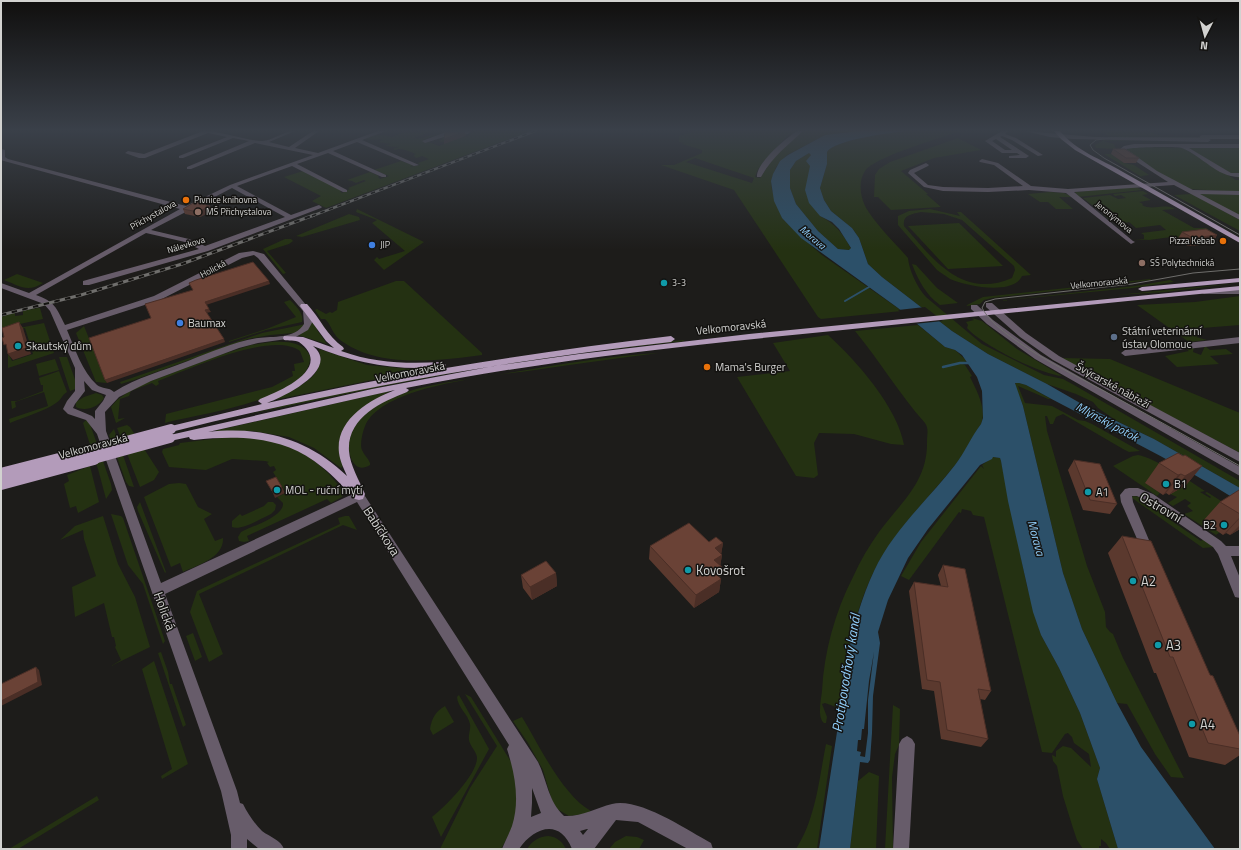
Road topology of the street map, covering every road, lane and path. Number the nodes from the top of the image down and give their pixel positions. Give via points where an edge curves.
1 (46, 171) edge
2 (274, 171) edge
3 (305, 171) edge
4 (372, 171) edge
5 (762, 171) edge
6 (914, 171) edge
7 (1005, 171) edge
8 (1117, 171) edge
9 (1153, 171) edge
10 (1223, 171) edge
11 (1239, 175) dead end
12 (384, 176) dead end
13 (759, 176) dead end
14 (1174, 183) junction
15 (1142, 185) junction
16 (232, 186) junction
17 (1029, 188) junction
18 (345, 191) dead end
19 (1068, 191) junction
20 (1191, 192) junction
21 (1240, 193) edge
22 (319, 207) dead end
23 (185, 208) junction
24 (290, 217) junction
25 (1240, 218) edge
26 (145, 231) junction
27 (1240, 241) edge
28 (1131, 242) dead end
29 (205, 249) junction
30 (1240, 280) edge
31 (86, 283) dead end
32 (1, 285) edge
33 (1240, 288) edge
34 (1190, 292) junction
35 (1240, 292) edge
36 (30, 295) junction
37 (304, 306) junction
38 (992, 308) junction
39 (977, 310) junction
40 (829, 325) junction
41 (62, 329) junction
42 (287, 338) junction
43 (1240, 340) edge
44 (1125, 353) dead end
45 (363, 360) junction
46 (485, 363) junction
47 (78, 367) junction
48 (154, 376) junction
49 (449, 377) junction
50 (102, 390) junction
51 (72, 400) junction
52 (107, 403) junction
53 (76, 414) junction
54 (206, 420) junction
55 (101, 431) junction
56 (170, 436) junction
57 (1240, 458) edge
58 (1240, 472) edge
59 (1, 474) edge
60 (1, 484) edge
61 (360, 496) junction
62 (1240, 551) edge
63 (1223, 552) junction
64 (1154, 567) edge
65 (158, 591) junction
66 (1240, 593) edge
67 (511, 736) junction
68 (907, 744) dead end
69 (229, 791) junction
70 (613, 812) junction
71 (560, 824) junction
72 (512, 845) edge
73 (239, 849) edge
74 (276, 849) edge
75 (580, 849) edge
76 (585, 849) edge
77 (705, 849) edge
78 (901, 849) edge

1 - 23 street
2 - 16 street, Přichystalova
3 - 18 street
4 - 12 street
5 - 13 street
6 - 17 street via 911,172 925,185 934,188
7 - 17 street
8 - 15 main road
9 - 14 street
10 - 11 street via 1230,175
14 - 15 street, Jeronýmova
14 - 20 street
15 - 19 street, Jeronýmova
15 - 27 main road
16 - 23 street, Přichystalova
16 - 24 street
17 - 19 street
19 - 28 street, Jeronýmova
20 - 21 street
20 - 25 street
22 - 24 street, Nálevkova
23 - 26 street, Přichystalova
24 - 29 street, Nálevkova
26 - 29 street via 182,238
26 - 36 street, Přichystalova
29 - 31 street, Nálevkova
30 - 38 main road, Velkomoravská
32 - 36 street
33 - 34 main road, Velkomoravská
34 - 35 street
34 - 38 main road, Velkomoravská
36 - 41 street via 49,303
37 - 41 street, Holická via 261,256 250,253 239,256 152,300
37 - 42 street, Holická via 309,318 308,325 303,331
37 - 45 main road via 316,318 329,342
38 - 39 main road, Velkomoravská
38 - 57 street, Švýcarské nábřeží via 1026,338 1056,358
39 - 40 main road, Velkomoravská
39 - 58 street, Švýcarské nábřeží via 1038,357
40 - 46 main road, Velkomoravská via 595,347
40 - 49 main road, Velkomoravská via 568,358
41 - 47 street
42 - 45 main road via 305,340 343,356
42 - 48 street via 243,344
42 - 54 main road via 303,342 314,351 315,362 305,378 293,388 275,397
43 - 44 street
45 - 46 main road via 401,366
46 - 54 main road, Velkomoravská via 347,388
47 - 50 street via 90,384
47 - 51 street via 80,389
48 - 50 street
48 - 52 street via 122,391
49 - 56 main road, Velkomoravská via 306,405
49 - 61 main road via 384,398 366,409 353,422 346,434 344,449
50 - 51 street via 88,391
50 - 52 street via 110,393 111,397
51 - 53 street via 68,409
52 - 53 street via 91,412
52 - 55 street, Holická via 100,411
53 - 55 street, Holická via 89,418
54 - 56 main road, Velkomoravská
55 - 65 street, Holická
56 - 59 main road, Velkomoravská, bridge
56 - 60 main road, Velkomoravská, bridge
56 - 61 main road via 259,435 283,440 323,460
61 - 65 street, Babíčkova
61 - 67 street, Babíčkova
62 - 63 street
63 - 64 street, Ostrovní via 1208,537 1149,497 1138,492 1130,492 1126,495 1127,502
63 - 66 street, Ostrovní
65 - 69 street, Holická
67 - 71 street, Babíčkova via 536,775 550,813
67 - 72 street, Babíčkova via 520,763 525,792 523,815
68 - 78 street
69 - 73 street, Holická via 239,835
69 - 74 street, Holická via 251,833
70 - 71 street via 578,823
70 - 76 street
70 - 77 street via 627,811 642,815
71 - 72 street via 549,821 528,826
71 - 75 street, Babíčkova via 571,832

